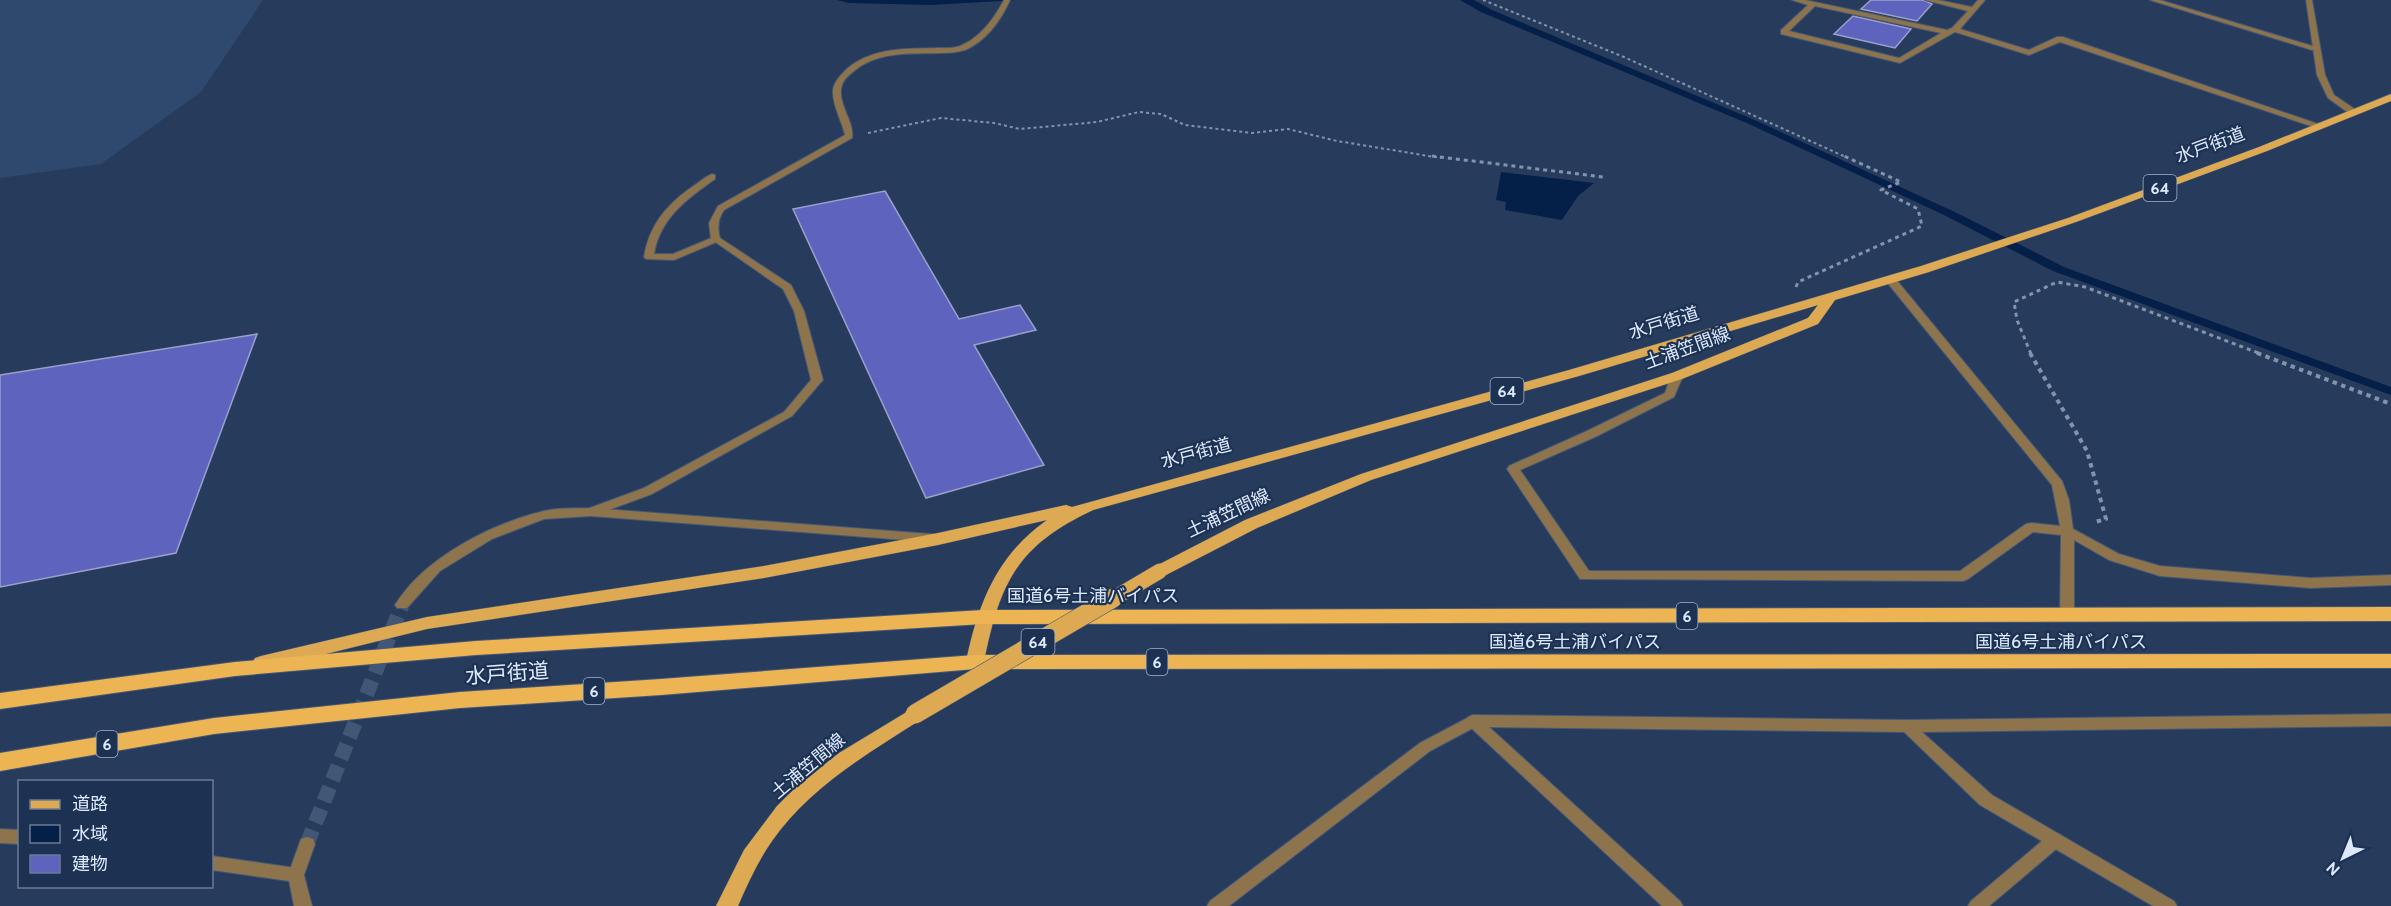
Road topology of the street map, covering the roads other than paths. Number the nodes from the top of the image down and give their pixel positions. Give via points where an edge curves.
1 (1006, 0) edge
2 (1795, 0) edge
3 (1928, 0) edge
4 (1982, 0) edge
5 (2153, 0) edge
6 (2309, 0) edge
7 (1813, 4) junction
8 (1974, 10) junction
9 (1951, 31) junction
10 (2315, 48) junction
11 (2391, 97) edge
12 (2353, 112) junction
13 (2320, 126) junction
14 (712, 177) dead end
15 (716, 239) junction
16 (1890, 279) junction
17 (1831, 296) junction
18 (1677, 376) junction
19 (1087, 506) junction
20 (591, 512) junction
21 (2067, 531) junction
22 (938, 539) junction
23 (2391, 580) edge
24 (402, 605) tunnel mouth
25 (2391, 614) edge
26 (2067, 615) junction
27 (983, 617) junction
28 (2391, 661) edge
29 (975, 662) junction
30 (235, 669) junction
31 (0, 701) edge
32 (1473, 720) junction
33 (2391, 720) edge
34 (1906, 726) junction
35 (0, 762) edge
36 (0, 836) edge
37 (18, 837) edge
38 (2055, 840) junction
39 (308, 844) tunnel mouth
40 (213, 863) edge
41 (296, 875) junction
42 (303, 906) edge
43 (727, 906) edge
44 (1216, 906) edge
45 (1674, 906) edge
46 (1977, 906) edge
47 (2168, 906) edge

1 - 15 street via 984,34 972,43 956,50 884,54 853,68 839,82 837,93 849,136 722,208 713,218
2 - 7 street
3 - 8 street
4 - 8 street
5 - 10 street
6 - 10 street
7 - 9 street
7 - 9 street via 1784,32 1900,61
8 - 9 street
9 - 13 street via 2029,53 2060,39
10 - 12 street via 2331,96
11 - 12 main road, 水戸街道 / 64
12 - 13 main road, 水戸街道 / 64
13 - 16 main road, 水戸街道 / 64 via 2072,220
14 - 15 street via 673,204 650,241 649,257 674,256
15 - 20 street via 788,287 799,311 817,380 788,414 648,491
16 - 17 main road, 水戸街道 / 64
16 - 21 street via 2058,484
17 - 18 main road, 土浦笠間線 / 64 via 1813,321
17 - 19 main road, 水戸街道 / 64 via 1574,373
18 - 21 street via 1670,395 1513,470 1585,576 1963,576 2031,527
18 - 43 main road, 土浦笠間線 / 64, bridge via 1366,477 1251,524 1160,571 915,714 818,780 786,809 751,856
19 - 22 main road
19 - 27 main road, 水戸街道 / 64 via 1051,524 1028,542 996,585
20 - 22 street
20 - 24 street via 543,515 487,536 435,568
21 - 23 street via 2114,557 2160,570 2310,583
21 - 26 street
22 - 30 main road via 764,572 427,623
25 - 26 highway, 国道6号土浦バイパス / 6
26 - 27 highway, 国道6号土浦バイパス / 6
27 - 29 main road, 水戸街道 / 64
27 - 30 highway, 水戸街道 / 6 via 476,648
28 - 29 highway, 国道6号土浦バイパス / 6
29 - 35 highway, 水戸街道 / 6 via 437,702 214,726
30 - 31 highway, 水戸街道 / 6
32 - 34 street
32 - 44 street via 1425,747
32 - 45 street
33 - 34 street
34 - 38 street via 1986,800
36 - 37 street
38 - 46 street
38 - 47 street
39 - 41 street
40 - 41 street
41 - 42 street

